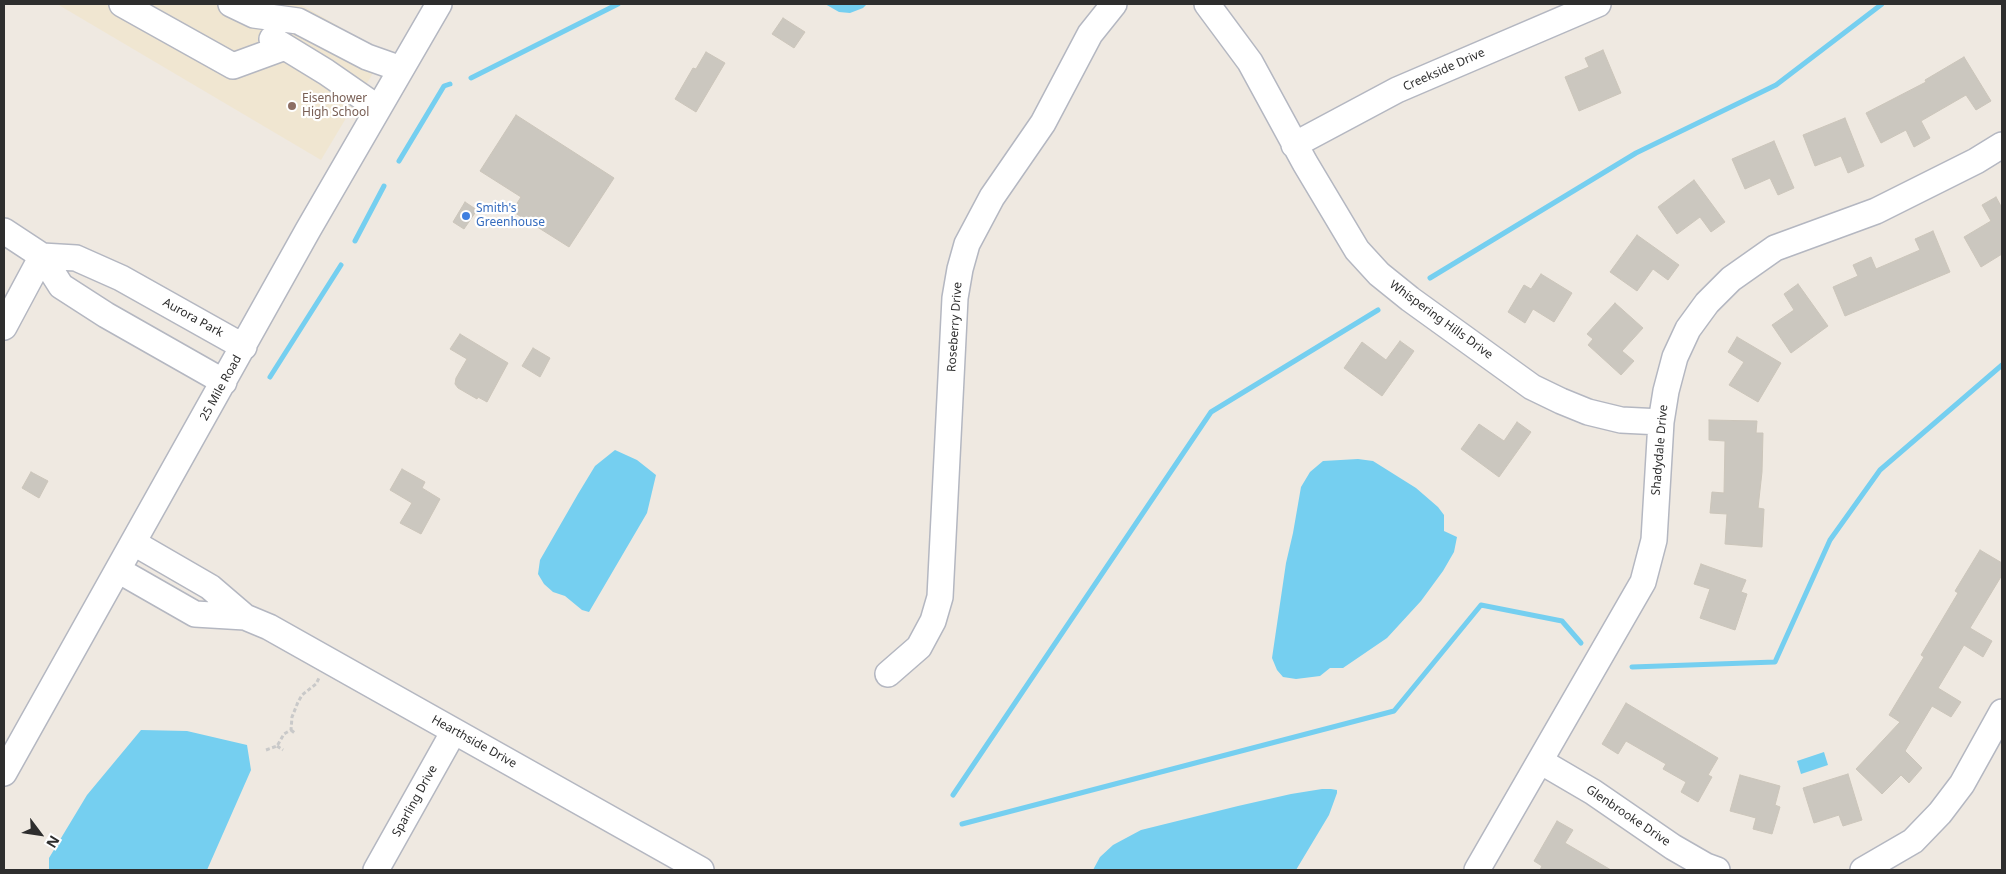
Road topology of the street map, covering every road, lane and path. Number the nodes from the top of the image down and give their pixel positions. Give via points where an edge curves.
1 (122, 4) edge
2 (231, 4) edge
3 (439, 4) edge
4 (1114, 4) edge
5 (1207, 4) edge
6 (1598, 4) edge
7 (254, 15) junction
8 (285, 47) junction
9 (401, 69) junction
10 (378, 108) junction
11 (1294, 145) junction
12 (2002, 145) edge
13 (4, 231) edge
14 (42, 256) junction
15 (142, 290) junction
16 (124, 326) junction
17 (4, 327) edge
18 (244, 347) junction
19 (224, 382) junction
20 (1661, 422) junction
21 (134, 543) junction
22 (118, 570) junction
23 (246, 617) junction
24 (888, 674) dead end
25 (319, 678) dead end
26 (2002, 712) edge
27 (291, 730) junction
28 (454, 731) junction
29 (296, 734) dead end
30 (277, 746) junction
31 (266, 750) dead end
32 (283, 750) dead end
33 (1540, 761) junction
34 (4, 773) edge
35 (376, 870) edge
36 (701, 870) edge
37 (1477, 870) edge
38 (1717, 870) edge
39 (1863, 870) edge

1 - 8 street via 233,66
2 - 7 street
3 - 9 street, 25 Mile Road
4 - 24 street, Roseberry Drive via 1090,34 1043,123 992,197 967,244 955,298 940,597 919,647
5 - 11 street, Whispering Hills Drive via 1250,62
6 - 11 street, Creekside Drive via 1397,90
7 - 8 street via 270,38
7 - 9 street via 298,21 367,57
8 - 10 street
9 - 10 street, 25 Mile Road
10 - 18 street, 25 Mile Road
11 - 20 street, Whispering Hills Drive via 1358,250 1379,274 1410,299 1532,387 1561,402 1621,420
12 - 20 street, Shadydale Drive via 1876,211 1775,248 1731,279 1707,303 1688,329 1675,357
13 - 14 street, Aurora Park
14 - 15 street, Aurora Park via 76,258
14 - 16 street, Aurora Park via 62,286
14 - 17 street
15 - 16 street
15 - 18 street, Aurora Park
16 - 19 street, Aurora Park
18 - 19 street, 25 Mile Road
19 - 21 street, 25 Mile Road
20 - 33 street, Shadydale Drive via 1654,540 1643,582
21 - 22 street, 25 Mile Road
21 - 23 street, Hearthside Drive via 210,587
22 - 23 street, Hearthside Drive via 194,614
22 - 34 street, 25 Mile Road
23 - 28 street, Hearthside Drive
25 - 27 path via 298,702
26 - 39 street via 1962,784 1940,813 1913,841
27 - 29 path
27 - 30 path via 284,734
28 - 35 street, Sparling Drive
28 - 36 street, Hearthside Drive
30 - 31 path
30 - 32 path
33 - 37 street, Shadydale Drive
33 - 38 street, Glenbrooke Drive via 1673,846

